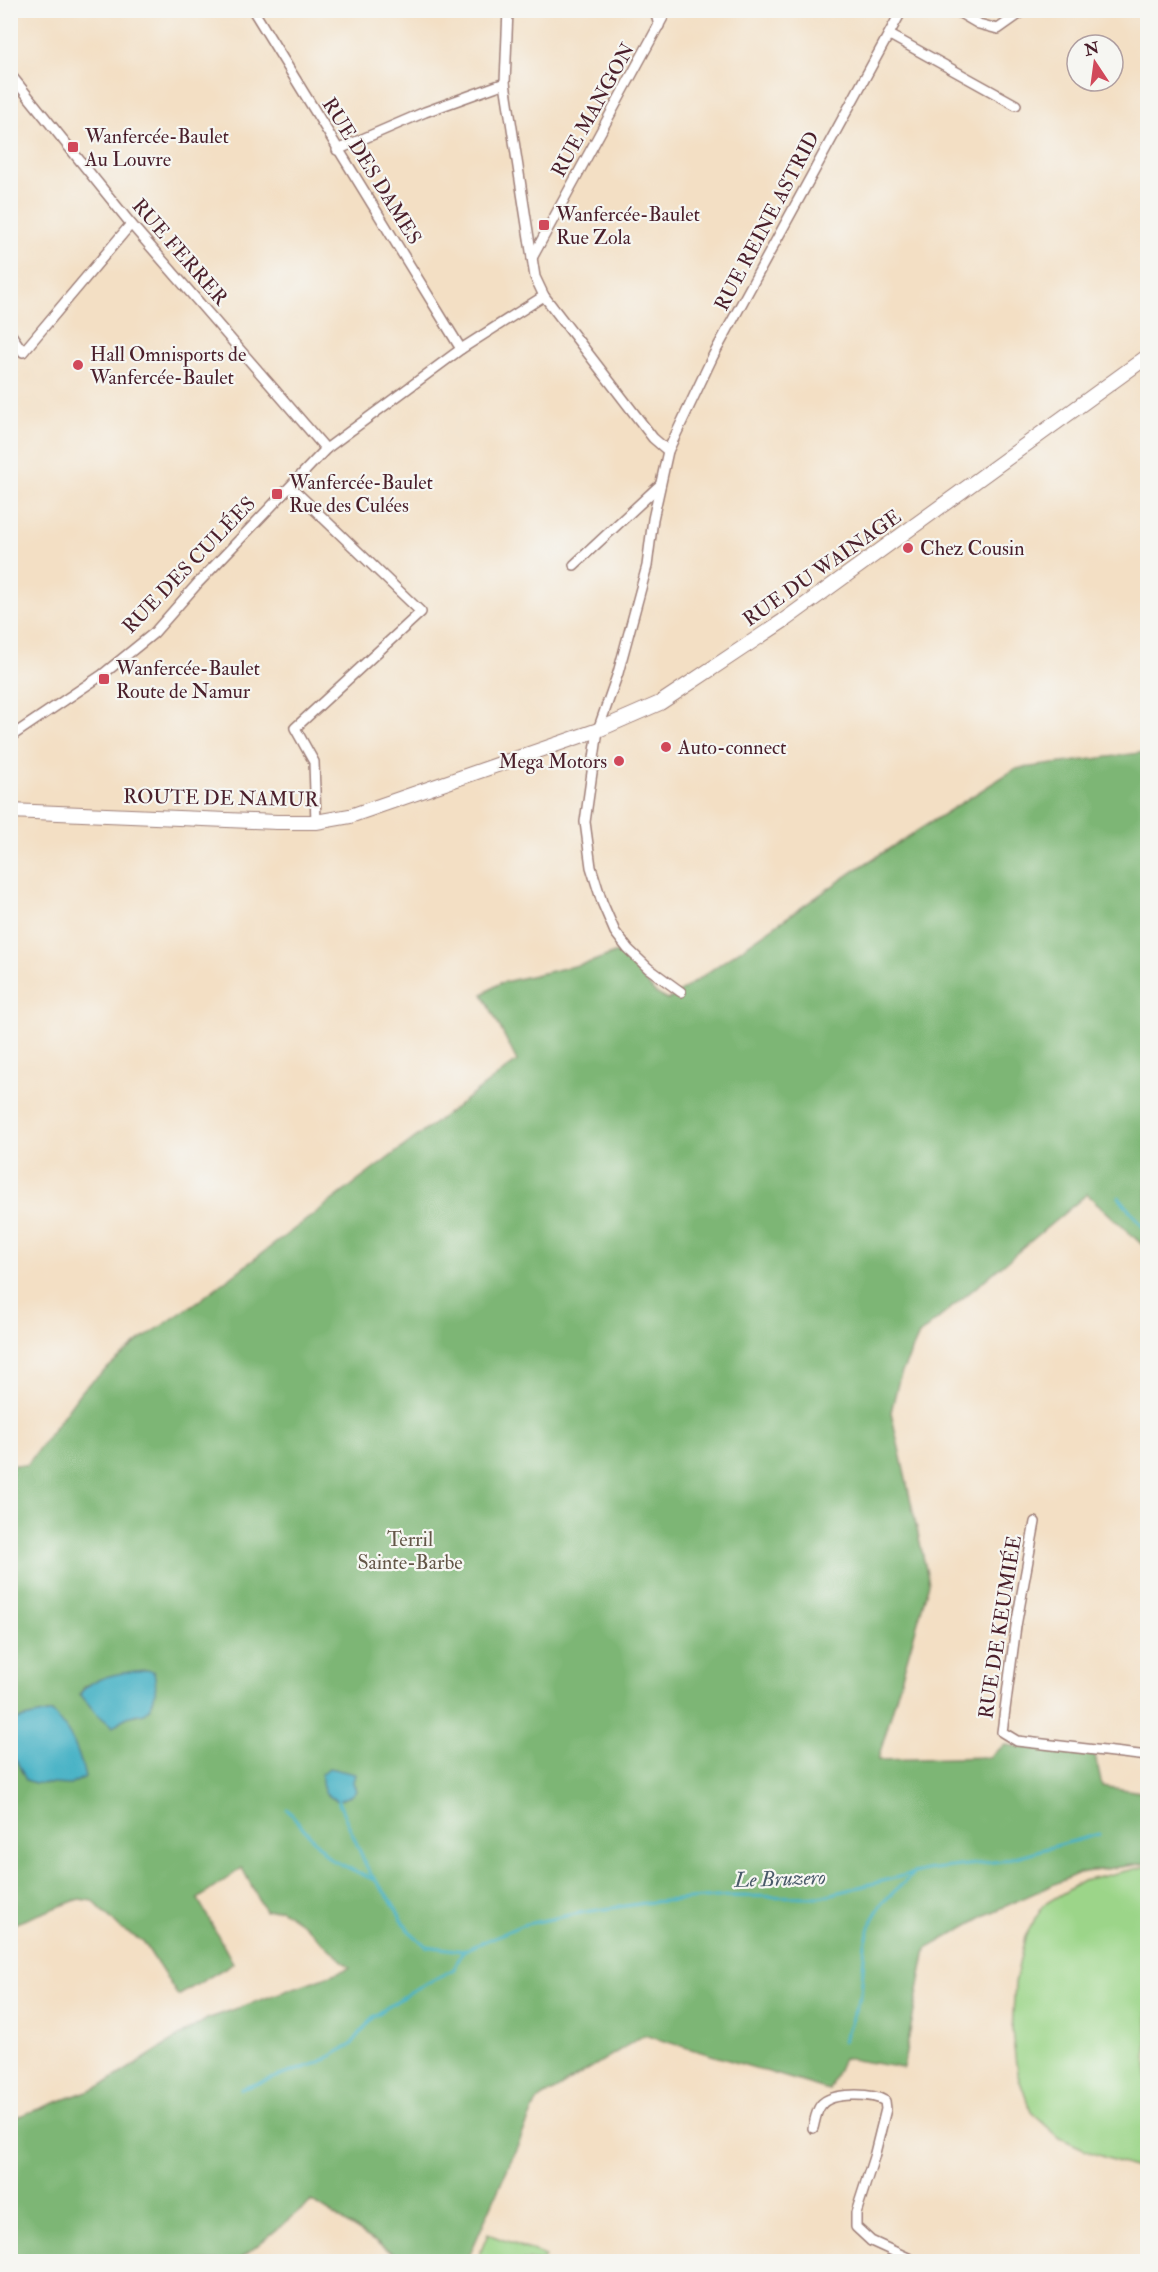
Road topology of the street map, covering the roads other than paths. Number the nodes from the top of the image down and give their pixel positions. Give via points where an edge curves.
1 (253, 10) edge
2 (508, 10) edge
3 (655, 10) edge
4 (667, 10) edge
5 (902, 10) edge
6 (955, 10) edge
7 (1025, 10) edge
8 (659, 26) junction
9 (890, 35) junction
10 (11, 77) edge
11 (505, 83) junction
12 (1016, 105) dead end
13 (337, 150) junction
14 (131, 224) junction
15 (532, 258) junction
16 (544, 296) junction
17 (10, 333) edge
18 (461, 349) junction
19 (1148, 356) edge
20 (326, 449) junction
21 (668, 451) junction
22 (661, 485) junction
23 (291, 487) junction
24 (574, 565) dead end
25 (598, 730) junction
26 (10, 737) edge
27 (493, 768) joint
28 (10, 811) edge
29 (316, 822) junction
30 (681, 992) dead end
31 (1035, 1522) dead end
32 (1148, 1756) edge
33 (813, 2128) dead end
34 (917, 2262) edge

1 - 13 street, RUE DES DAMES
2 - 11 street
3 - 8 street
4 - 8 street, RUE MANGON
5 - 9 street, RUE REINE ASTRID
6 - 7 street via 979,24 998,29
8 - 15 street, RUE MANGON
9 - 12 street
9 - 21 street, RUE REINE ASTRID via 713,356
10 - 14 street, RUE FERRER
11 - 13 street
11 - 15 street
13 - 18 street, RUE DES DAMES
14 - 17 street via 23,352
14 - 20 street, RUE FERRER
15 - 16 street
16 - 18 street, RUE DES CULÉES
16 - 21 street via 653,438
18 - 20 street, RUE DES CULÉES
19 - 25 main road, RUE DU WAINAGE via 783,621 660,703
20 - 23 street, RUE DES CULÉES
21 - 22 street, RUE REINE ASTRID
22 - 24 street
22 - 25 street, RUE REINE ASTRID via 647,566
23 - 26 street, RUE DES CULÉES via 154,633 102,675
23 - 29 street via 421,612 295,728 314,762
25 - 27 main road, RUE DU WAINAGE
25 - 30 street, RUE REINE ASTRID via 585,822 591,867 602,902 615,932 628,949
27 - 29 main road, ROUTE DE NAMUR via 350,816
28 - 29 main road, ROUTE DE NAMUR
31 - 32 street, RUE DE KEUMIÉE via 1002,1732 1017,1741
33 - 34 street via 819,2107 831,2097 874,2097 885,2101 874,2157 856,2213 856,2227 871,2241

